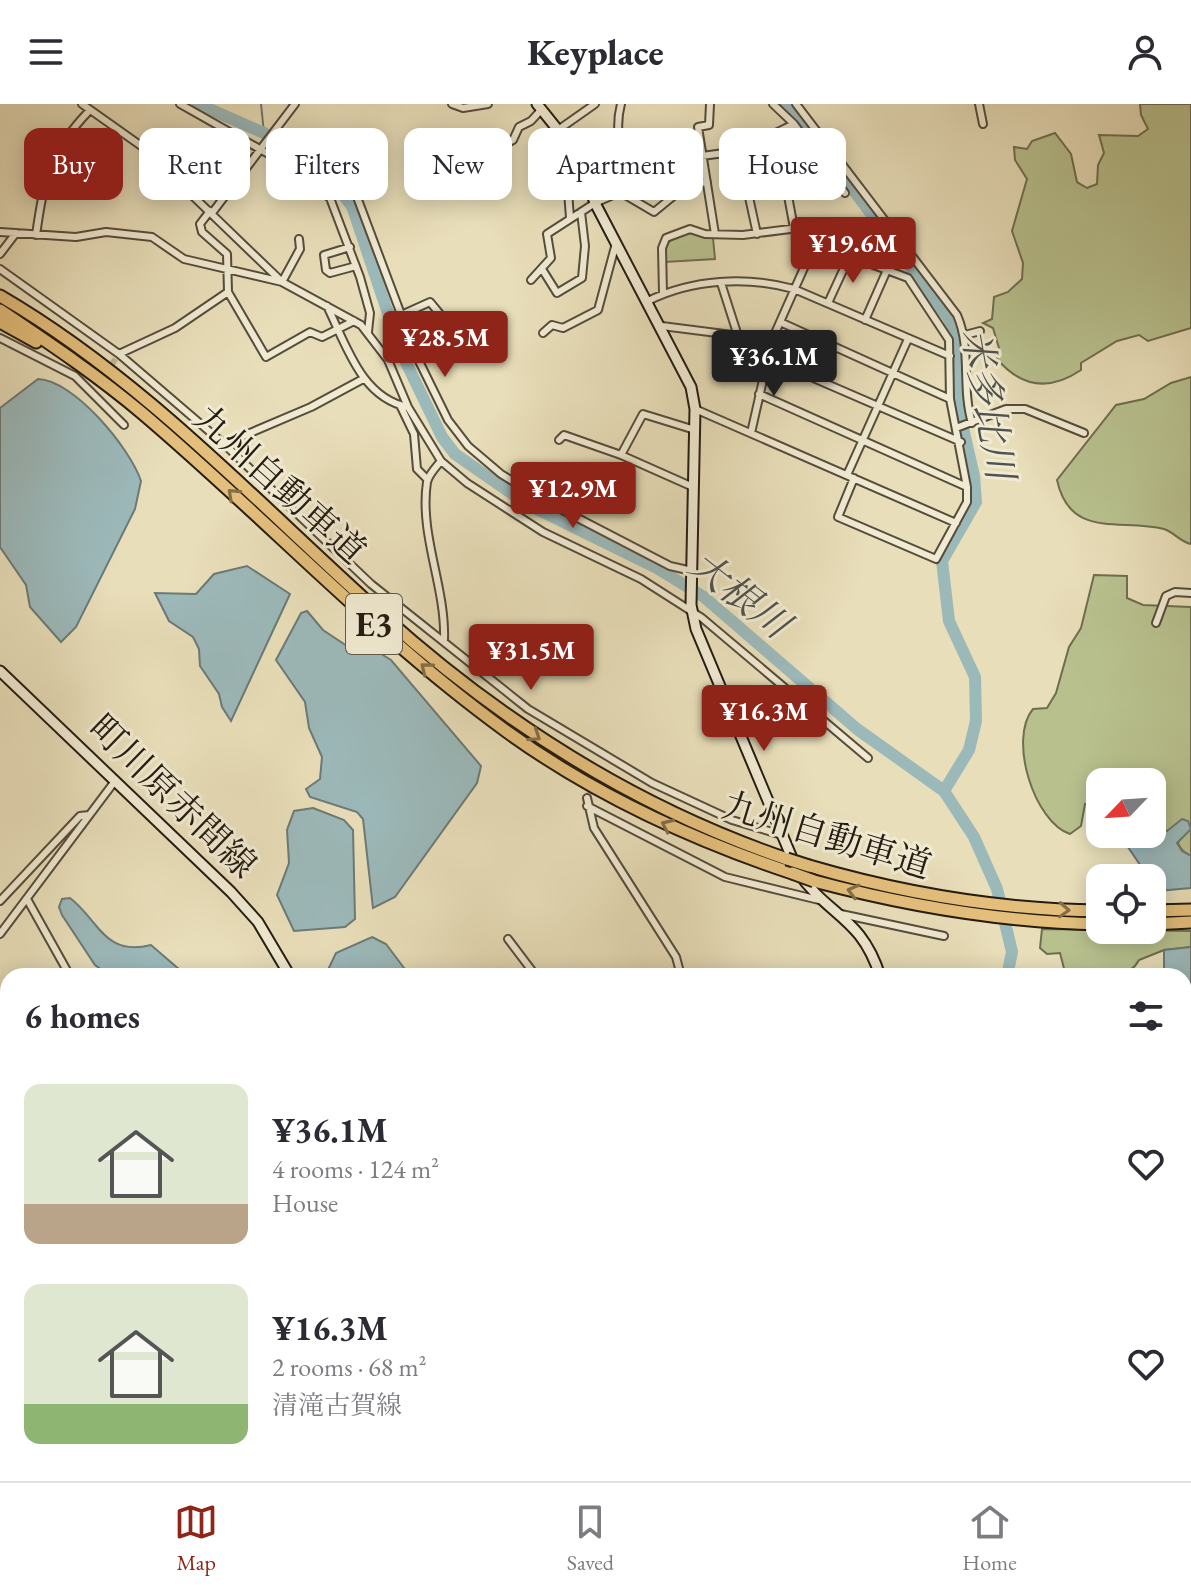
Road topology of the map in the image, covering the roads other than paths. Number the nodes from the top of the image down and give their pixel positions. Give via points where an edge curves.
1 (82, 104) edge
2 (180, 104) edge
3 (295, 104) edge
4 (452, 104) edge
5 (488, 104) edge
6 (595, 104) edge
7 (621, 104) edge
8 (710, 104) edge
9 (773, 104) edge
10 (796, 104) edge
11 (979, 104) edge
12 (539, 107) edge
13 (90, 110) junction
14 (794, 124) junction
15 (983, 124) dead end
16 (278, 128) edge
17 (556, 128) edge
18 (561, 128) edge
19 (617, 128) edge
20 (698, 128) edge
21 (786, 128) edge
22 (797, 128) edge
23 (512, 141) edge
24 (266, 145) edge
25 (262, 150) junction
26 (703, 161) edge
27 (707, 182) junction
28 (703, 183) edge
29 (358, 200) edge
30 (569, 200) edge
31 (594, 200) edge
32 (602, 200) edge
33 (634, 200) edge
34 (669, 200) edge
35 (750, 200) edge
36 (789, 200) edge
37 (595, 203) junction
38 (211, 212) junction
39 (581, 212) junction
40 (570, 218) junction
41 (794, 228) junction
42 (0, 232) edge
43 (16, 233) junction
44 (715, 234) junction
45 (757, 234) junction
46 (819, 234) junction
47 (36, 235) junction
48 (299, 239) dead end
49 (616, 243) junction
50 (350, 247) junction
51 (851, 253) junction
52 (0, 254) edge
53 (356, 266) junction
54 (0, 269) edge
55 (229, 269) junction
56 (542, 269) junction
57 (887, 270) junction
58 (531, 280) dead end
59 (282, 282) junction
60 (721, 283) junction
61 (794, 289) junction
62 (228, 292) junction
63 (663, 293) junction
64 (0, 296) edge
65 (648, 301) junction
66 (828, 303) junction
67 (327, 306) junction
68 (0, 310) edge
69 (399, 316) junction
70 (865, 320) junction
71 (354, 321) junction
72 (0, 322) edge
73 (780, 322) junction
74 (662, 326) junction
75 (338, 329) junction
76 (980, 331) dead end
77 (368, 332) junction
78 (543, 333) dead end
79 (737, 333) junction
80 (965, 335) junction
81 (0, 338) edge
82 (908, 339) junction
83 (772, 340) junction
84 (119, 354) junction
85 (950, 356) junction
86 (767, 358) junction
87 (419, 359) junction
88 (892, 373) junction
89 (363, 379) junction
90 (118, 394) junction
91 (759, 394) junction
92 (950, 399) junction
93 (400, 405) junction
94 (408, 407) junction
95 (877, 407) junction
96 (695, 409) junction
97 (972, 423) junction
98 (124, 425) dead end
99 (956, 428) junction
100 (695, 430) junction
101 (751, 433) junction
102 (1084, 433) dead end
103 (559, 440) dead end
104 (862, 441) junction
105 (961, 442) junction
106 (224, 444) junction
107 (621, 455) junction
108 (441, 461) junction
109 (850, 476) junction
110 (427, 479) junction
111 (693, 487) junction
112 (967, 487) junction
113 (956, 523) junction
114 (692, 571) junction
115 (1191, 593) edge
116 (692, 609) junction
117 (1156, 623) dead end
118 (444, 640) junction
119 (0, 671) edge
120 (607, 758) junction
121 (868, 758) dead end
122 (602, 768) tunnel mouth
123 (115, 781) junction
124 (89, 815) junction
125 (782, 835) junction
126 (27, 899) junction
127 (823, 900) junction
128 (0, 901) edge
129 (1086, 910) edge
130 (1191, 910) edge
131 (1166, 911) edge
132 (841, 914) junction
133 (1191, 922) edge
134 (1086, 923) edge
135 (1166, 923) edge
136 (0, 934) edge
137 (944, 936) dead end
138 (508, 939) dead end
139 (66, 968) edge
140 (285, 968) edge
141 (530, 968) edge
142 (679, 968) edge
143 (877, 968) edge

1 - 13 street
2 - 25 street
3 - 16 street
4 - 5 street
6 - 18 street
7 - 19 street
8 - 20 street via 712,120
9 - 14 street
10 - 80 street via 941,292
11 - 15 street
12 - 17 main road
12 - 23 street
13 - 38 street via 161,160
13 - 47 street via 66,134 47,170
14 - 21 street
14 - 22 street
24 - 25 street
25 - 38 street
25 - 50 street via 330,198
26 - 27 street
27 - 28 street
27 - 44 street
29 - 69 street
30 - 40 street
31 - 37 main road
32 - 37 street
33 - 34 street via 654,212
35 - 45 street
36 - 41 street
37 - 39 street
37 - 49 main road
38 - 55 street via 200,224 202,232 223,248
38 - 59 street
39 - 40 street
39 - 56 street via 582,278 557,293
40 - 56 street via 547,234 551,258
41 - 45 street
41 - 46 street
42 - 43 street
43 - 47 street
43 - 52 street
44 - 45 street
44 - 63 street via 690,229 666,238
46 - 51 street
46 - 61 street
47 - 55 street via 106,232 152,237 184,259
48 - 59 street via 300,249
49 - 65 main road
49 - 78 street via 598,310
50 - 53 street
50 - 53 street via 324,255 326,270
51 - 57 street
51 - 66 street
53 - 77 street via 370,313
54 - 84 street
55 - 59 street
55 - 62 street
56 - 58 street
57 - 70 street
57 - 85 street via 908,278 944,329
59 - 67 street
60 - 61 street via 774,283
60 - 63 street via 683,285
60 - 79 street
61 - 66 street
61 - 73 street
62 - 75 street via 266,357 310,332 322,337
62 - 84 street via 175,328
63 - 65 street
64 -> 129 highway, 九州自動車道 / E3, bridge via 86,354 150,406 382,615 511,720 644,801 716,834 879,886 980,904
65 - 74 main road
66 - 70 street
67 - 71 street
67 - 75 street
68 - 90 highway, 九州自動車道 / E3
69 - 87 street
69 - 87 street via 430,302 444,319 451,352
70 - 82 street
71 - 75 street
71 - 77 street
72 - 90 highway
73 - 83 street
73 - 88 street
74 - 79 street
74 - 96 main road via 691,387
75 - 89 street
76 - 80 street
77 - 94 street via 388,360
79 - 83 street
80 - 97 street
81 - 98 street via 75,376
82 - 85 street
82 - 88 street
83 - 86 street
84 - 106 street
85 - 92 street
86 - 91 street
86 - 95 street
87 - 114 street via 448,420 501,474 670,566
88 - 92 street
88 - 95 street
89 - 93 street
89 - 106 street
134 -> 90 highway, 九州自動車道 / E3, bridge via 984,916 876,897 814,881 648,816 507,732 403,649
91 - 101 street
91 - 104 street
92 - 99 street
93 - 94 street
93 - 110 street via 414,434 417,469
94 - 108 street
95 - 104 street
95 - 105 street
96 - 100 main road
96 - 101 street
97 - 99 street
97 - 102 street via 1006,409 1025,409
99 - 105 street
100 - 107 street via 643,414
100 - 111 main road
101 - 109 street
103 - 107 street via 564,435
104 - 109 street
104 - 112 street
105 - 112 street
106 - 118 street via 371,584
107 - 111 street
108 - 110 street
108 - 116 street via 543,532
109 - 113 street
109 - 113 street via 838,517 936,559
110 - 118 street
111 - 114 main road
112 - 113 street via 967,502
114 - 116 main road
115 - 117 street via 1166,596
116 - 121 street
116 - 125 main road
118 - 120 street via 528,709
119 - 123 main road, 町川原赤間線
120 - 122 street
120 - 125 street via 732,820
123 - 124 street
123 - 140 main road, 町川原赤間線 via 245,907
124 - 126 street
124 - 128 street via 80,816
125 - 127 main road via 802,878
126 - 136 street
126 - 139 street
127 - 132 main road
127 - 142 street via 725,877 587,802 594,828
130 - 131 highway
132 - 137 street
132 - 143 main road via 864,938
133 - 135 highway
138 - 141 street

